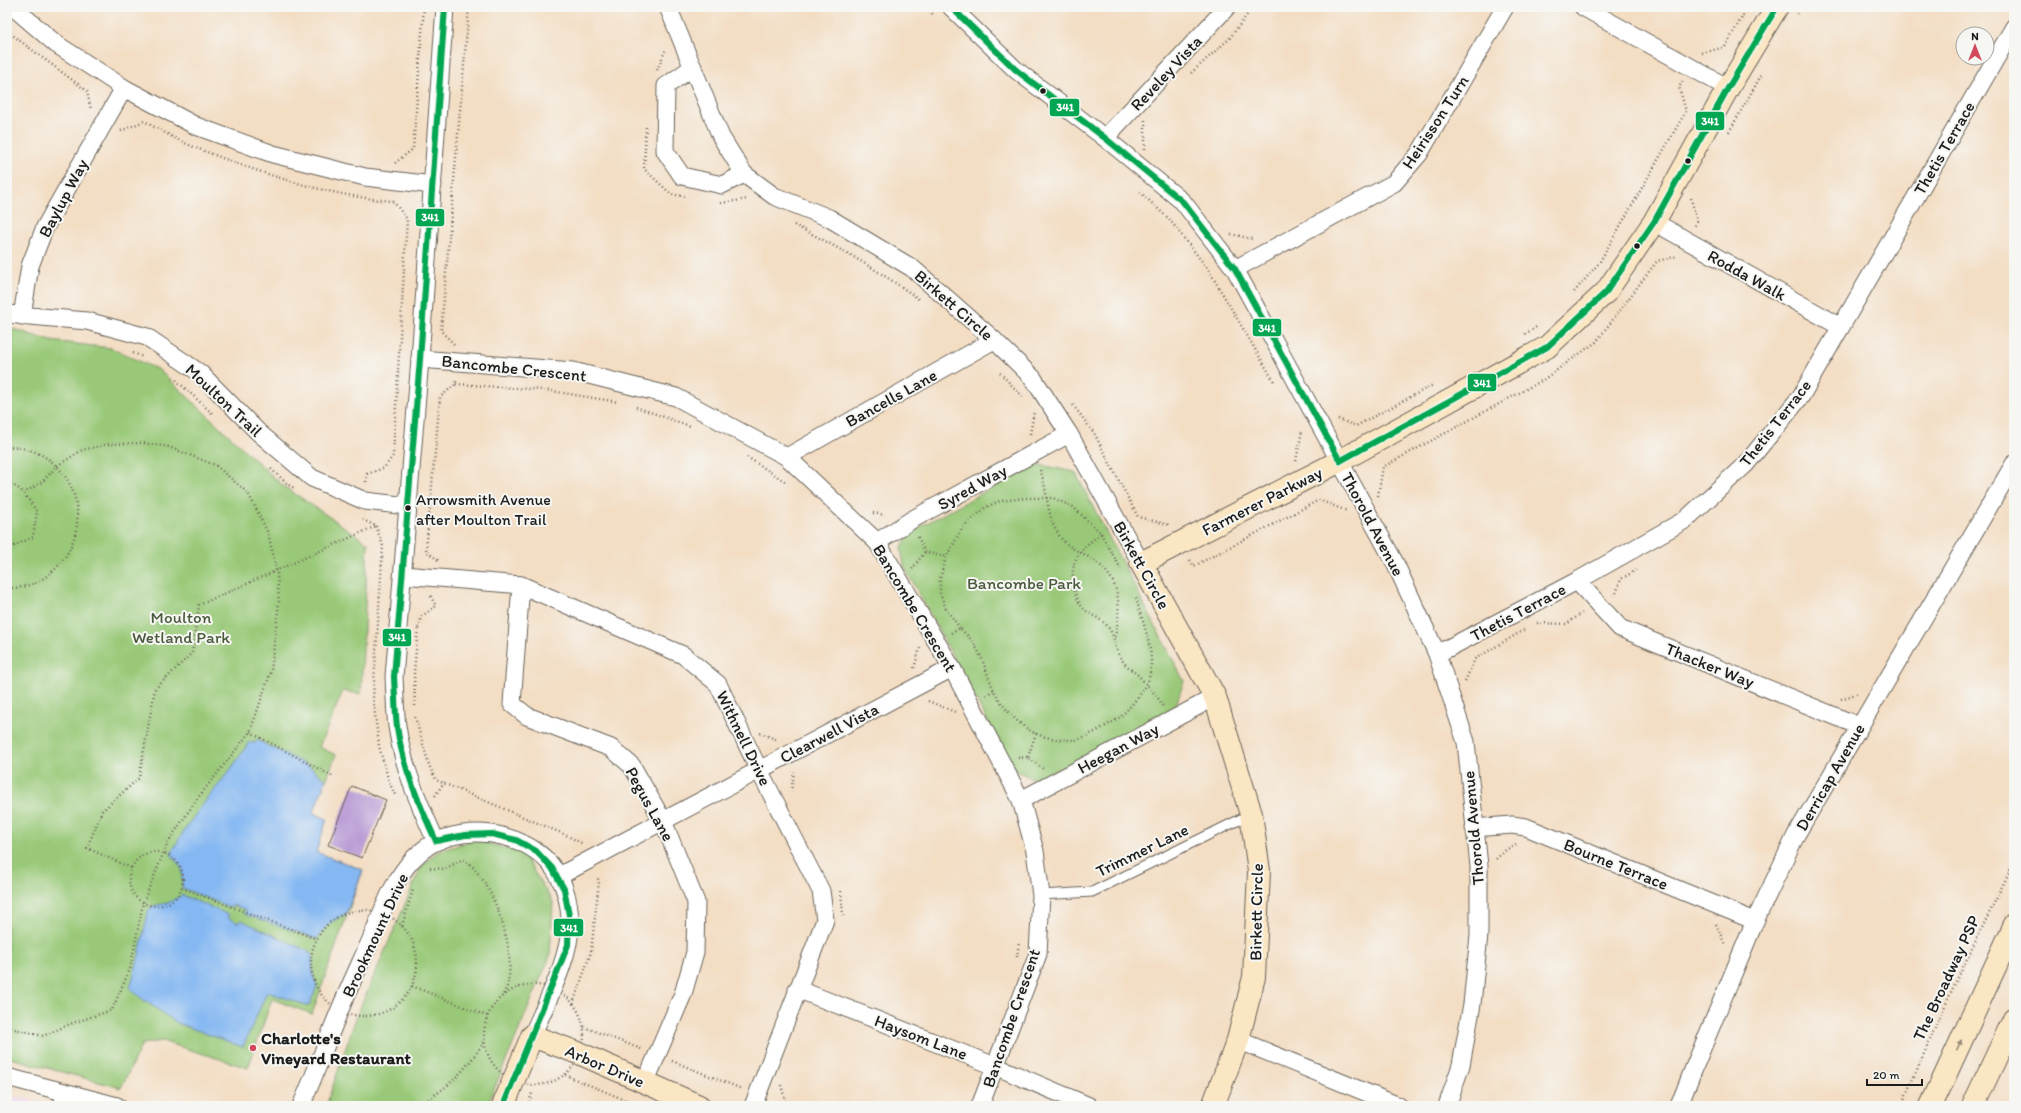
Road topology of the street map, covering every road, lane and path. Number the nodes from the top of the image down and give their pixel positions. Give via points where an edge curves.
1 (13, 7) edge
2 (445, 7) edge
3 (469, 7) edge
4 (668, 7) edge
5 (951, 7) edge
6 (1227, 7) edge
7 (1253, 7) edge
8 (1505, 7) edge
9 (1583, 7) edge
10 (1748, 7) edge
11 (1777, 7) edge
12 (2014, 28) edge
13 (667, 46) dead end
14 (692, 67) junction
15 (1692, 68) junction
16 (656, 74) dead end
17 (1190, 75) dead end
18 (124, 88) junction
19 (1728, 88) junction
20 (1145, 116) dead end
21 (646, 124) dead end
22 (1104, 138) junction
23 (1133, 161) junction
24 (744, 174) junction
25 (433, 185) junction
26 (1136, 188) dead end
27 (694, 198) dead end
28 (393, 201) dead end
29 (753, 202) dead end
30 (717, 203) dead end
31 (788, 221) dead end
32 (1654, 222) junction
33 (1210, 236) junction
34 (1254, 239) dead end
35 (1192, 249) junction
36 (1235, 268) junction
37 (1569, 298) dead end
38 (926, 305) dead end
39 (15, 315) edge
40 (1541, 324) dead end
41 (1841, 327) junction
42 (1521, 337) dead end
43 (994, 340) junction
44 (132, 353) dead end
45 (145, 358) dead end
46 (420, 359) junction
47 (458, 362) junction
48 (998, 371) dead end
49 (175, 379) dead end
50 (1439, 382) dead end
51 (456, 384) junction
52 (1277, 386) dead end
53 (1024, 399) dead end
54 (1047, 400) junction
55 (1070, 401) dead end
56 (622, 403) dead end
57 (629, 404) dead end
58 (1317, 419) junction
59 (220, 420) dead end
60 (696, 428) dead end
61 (1069, 434) junction
62 (7, 447) edge
63 (1033, 454) junction
64 (743, 455) dead end
65 (787, 456) junction
66 (1340, 461) junction
67 (266, 464) dead end
68 (2014, 464) edge
69 (57, 466) junction
70 (1289, 466) dead end
71 (7, 484) edge
72 (789, 484) dead end
73 (296, 489) dead end
74 (24, 493) junction
75 (1047, 498) junction
76 (363, 500) junction
77 (408, 506) junction
78 (910, 521) junction
79 (1172, 526) dead end
80 (1101, 534) junction
81 (877, 542) junction
82 (7, 544) edge
83 (1080, 553) junction
84 (946, 557) junction
85 (444, 566) dead end
86 (1132, 567) junction
87 (1640, 567) dead end
88 (277, 572) junction
89 (403, 576) junction
90 (1577, 581) junction
91 (520, 585) junction
92 (7, 588) edge
93 (1135, 595) dead end
94 (1598, 603) junction
95 (1532, 626) dead end
96 (418, 628) dead end
97 (960, 628) junction
98 (1526, 630) dead end
99 (1115, 638) junction
100 (935, 641) junction
101 (1437, 654) junction
102 (952, 668) junction
103 (1146, 684) junction
104 (1448, 689) junction
105 (909, 691) junction
106 (1215, 697) junction
107 (415, 708) dead end
108 (957, 712) dead end
109 (415, 716) dead end
110 (1172, 720) junction
111 (1859, 726) junction
112 (756, 731) dead end
113 (250, 732) junction
114 (1036, 733) junction
115 (782, 741) dead end
116 (1028, 757) junction
117 (1002, 763) junction
118 (759, 770) junction
119 (334, 777) dead end
120 (1051, 784) junction
121 (1021, 800) junction
122 (1251, 814) junction
123 (663, 821) junction
124 (1474, 828) junction
125 (436, 841) junction
126 (1520, 844) dead end
127 (164, 852) junction
128 (590, 860) junction
129 (2014, 862) edge
130 (131, 868) junction
131 (425, 868) dead end
132 (1478, 870) junction
133 (559, 876) junction
134 (414, 886) dead end
135 (182, 888) junction
136 (1041, 895) junction
137 (143, 903) junction
138 (1755, 921) junction
139 (1716, 923) dead end
140 (402, 926) dead end
141 (2014, 926) edge
142 (1021, 935) dead end
143 (317, 939) dead end
144 (1016, 958) dead end
145 (1738, 962) junction
146 (412, 986) dead end
147 (797, 989) junction
148 (502, 997) dead end
149 (573, 1004) dead end
150 (487, 1016) dead end
151 (2014, 1019) edge
152 (7, 1027) edge
153 (584, 1027) dead end
154 (532, 1036) junction
155 (484, 1037) dead end
156 (1238, 1040) junction
157 (656, 1055) junction
158 (995, 1066) junction
159 (565, 1075) dead end
160 (7, 1077) edge
161 (645, 1083) junction
162 (60, 1099) edge
163 (755, 1101) edge
164 (320, 1102) dead end
165 (2014, 1102) edge
166 (117, 1106) edge
167 (301, 1106) edge
168 (333, 1106) edge
169 (418, 1106) edge
170 (503, 1106) edge
171 (640, 1106) edge
172 (699, 1106) edge
173 (783, 1106) edge
174 (980, 1106) edge
175 (1089, 1106) edge
176 (1213, 1106) edge
177 (1399, 1106) edge
178 (1448, 1106) edge
179 (1680, 1106) edge
180 (1901, 1106) edge
181 (1931, 1106) edge
182 (1973, 1106) edge
183 (2012, 1106) edge

1 - 18 street via 56,44
2 - 25 street
3 - 47 path via 441,331 460,349
4 - 14 street, Birkett Circle
5 - 22 street, Thorold Avenue via 1016,70
6 - 22 street, Reveley Vista
7 - 17 path via 1229,39
8 - 36 street, Heirisson Turn via 1419,154 1394,183
9 - 15 street
10 - 15 path via 1725,47 1700,54
11 - 19 street, Farmerer Parkway
12 - 41 street, Thetis Terrace
13 - 16 path
14 - 24 street, Birkett Circle via 721,137
14 - 24 street via 666,86 665,151 682,176 722,185
15 - 19 street
15 - 37 path via 1679,88 1686,111 1598,263
18 - 25 street via 196,126 273,154 365,177
18 - 39 street, Baylup Way via 45,227
19 - 32 street, Farmerer Parkway
20 - 23 path via 1145,150
21 - 27 path via 644,169 671,194
22 - 23 street, Thorold Avenue
23 - 33 street, Thorold Avenue via 1183,202
24 - 43 street, Birkett Circle via 774,196 829,218 912,268
25 - 46 street
26 - 35 path via 1169,219
28 - 76 path via 407,220 393,456 384,468 367,474
29 - 30 path via 747,199 725,204
31 - 38 path via 888,277
32 - 41 street, Rodda Walk
32 - 66 street, Farmerer Parkway via 1606,292 1547,347
33 - 34 path via 1224,227 1227,233
33 - 35 path
33 - 36 street, Thorold Avenue
35 - 52 path via 1216,281
36 - 58 street, Thorold Avenue
39 - 76 street, Moulton Trail via 87,321 147,337 200,373 258,432 312,478
40 - 42 path
41 - 90 street, Thetis Terrace via 1801,396 1746,464 1685,520
43 - 54 street, Birkett Circle via 1033,378
43 - 65 street, Bancells Lane
44 - 45 path
46 - 47 street, Bancombe Crescent
46 - 77 street
47 - 51 path
47 - 65 street, Bancombe Crescent via 573,371 676,398
48 - 53 path
49 - 59 path
50 - 58 path via 1356,426 1335,418 1331,412
51 - 56 path via 545,390
51 - 85 path via 440,398 426,551
54 - 61 street, Birkett Circle
54 - 63 path via 1034,410 1030,438 1025,440
55 - 79 path via 1094,433 1138,517
57 - 60 path
58 - 66 street, Thorold Avenue
58 - 70 path via 1300,427 1302,431 1296,462
61 - 63 street, Syred Way
61 - 86 street, Birkett Circle
62 - 69 path via 17,446 38,453
63 - 75 path via 1042,475
63 - 78 street, Syred Way
64 - 72 path
65 - 81 street, Bancombe Crescent
66 - 86 street, Farmerer Parkway
66 - 101 street, Thorold Avenue via 1395,563
67 - 73 path
68 - 111 street, Derricap Avenue
69 - 74 path via 42,482
69 - 88 path via 82,450 109,444 143,443 169,447 215,465 248,493 268,533
69 - 92 path via 72,486 77,504 76,535 66,558 49,576 26,586
71 - 74 path
74 - 82 path via 37,512 33,537 14,546
75 - 80 path via 1073,507
75 - 83 path via 1056,532 1063,542
75 - 84 path via 1000,501 986,507 963,527
76 - 77 street, Moulton Trail
76 - 88 path via 359,518 376,526
77 - 89 street
78 - 81 street, Syred Way
78 - 84 path via 925,552
80 - 83 path
80 - 86 path
81 - 100 street, Bancombe Crescent
83 - 99 path via 1101,565 1110,575 1116,588 1119,617
83 - 99 path via 1073,574 1074,591 1079,604 1100,619
84 - 97 path via 940,578 940,593 946,609
86 - 106 street, Birkett Circle
87 - 94 path via 1621,579 1616,594
88 - 113 path via 279,602 271,671
88 - 130 path via 199,606 192,653 155,689 139,778 102,811 87,848
89 - 91 street, Withnell Drive
89 - 125 street via 394,677 397,725 419,805
90 - 94 street, Thacker Way
90 - 101 street, Thetis Terrace
91 - 118 street, Withnell Drive via 684,655 718,684
91 - 123 street, Pegus Lane via 512,704 527,716 611,748 632,766
93 - 103 path via 1150,646 1151,665
94 - 95 path via 1567,624 1538,622
94 - 111 street, Thacker Way via 1620,628
96 - 107 path via 414,672
97 - 100 path
97 - 114 path via 974,644 992,687 1004,706
98 - 104 path via 1475,659 1462,686
99 - 103 path via 1118,655
100 - 102 street, Bancombe Crescent
100 - 105 path via 920,648 914,671 902,678
101 - 104 street, Thorold Avenue
102 - 105 street, Clearwell Vista
102 - 117 street, Bancombe Crescent
103 - 110 path
103 - 114 path via 1119,718 1079,739 1063,739
104 - 124 street, Thorold Avenue via 1466,742
105 - 108 path via 917,706 926,700
105 - 118 street, Clearwell Vista
106 - 110 street, Heegan Way
106 - 122 street, Birkett Circle
109 - 128 path via 436,780 582,843
110 - 120 street, Heegan Way
111 - 138 street, Derricap Avenue via 1796,835
112 - 115 path
113 - 119 path
113 - 127 path via 197,799
114 - 116 path
116 - 117 path via 1009,759
116 - 120 path via 1044,770
117 - 121 street, Bancombe Crescent
118 - 123 street, Clearwell Vista
118 - 147 street, Withnell Drive via 821,891 825,920
120 - 121 street, Heegan Way
121 - 136 street, Bancombe Crescent via 1035,851
122 - 136 lane, Trimmer Lane via 1092,892
122 - 156 street, Birkett Circle via 1259,871 1254,977
123 - 128 street, Clearwell Vista
123 - 157 street, Pegus Lane via 696,902 695,952 683,994
124 - 132 street, Thorold Avenue
124 - 138 street, Bourne Terrace via 1512,825 1526,827
125 - 133 street, Brookmount Drive via 466,833 504,837 525,845 538,854
125 - 167 street, Brookmount Drive via 413,859 395,883
126 - 132 path via 1507,849 1496,858 1494,868
127 - 130 path via 148,852
127 - 135 path via 173,857 182,869
127 - 137 path
128 - 133 street, Clearwell Vista
128 - 149 path via 599,882 596,914 591,952
129 - 180 path, The Broadway PSP via 1952,990
130 - 137 path via 129,876 132,892
131 - 148 path via 445,869 463,858 471,864 485,884 497,908 508,949 510,968 507,988
132 - 178 street, Thorold Avenue via 1479,935 1472,1004 1461,1065
133 - 154 street, Brookmount Drive via 568,904 568,945
134 - 140 path
135 - 137 path via 168,903 152,906
135 - 143 path
136 - 158 street, Bancombe Crescent via 1038,954
137 - 152 path via 130,969 112,1010 42,1036
138 - 145 street, Derricap Avenue
139 - 145 path via 1726,948 1726,956
181 -> 141 street
142 - 144 path
145 - 179 street, Derricap Avenue
146 - 150 path
147 - 158 street, Haysom Lane
147 - 163 street, Withnell Drive
151 - 182 street
153 - 157 path
154 - 161 street, Arbor Drive
154 - 170 street, Brookmount Drive
155 - 169 path via 483,1044 465,1070 445,1089
156 - 176 street, Birkett Circle
156 - 177 street
157 - 161 street, Pegus Lane
157 - 163 path
158 - 174 street, Bancombe Crescent
158 - 175 street, Haysom Lane
159 - 171 path
160 - 162 street
161 - 172 street, Arbor Drive
162 - 166 street
163 - 173 path
164 - 168 path
165 - 183 path

